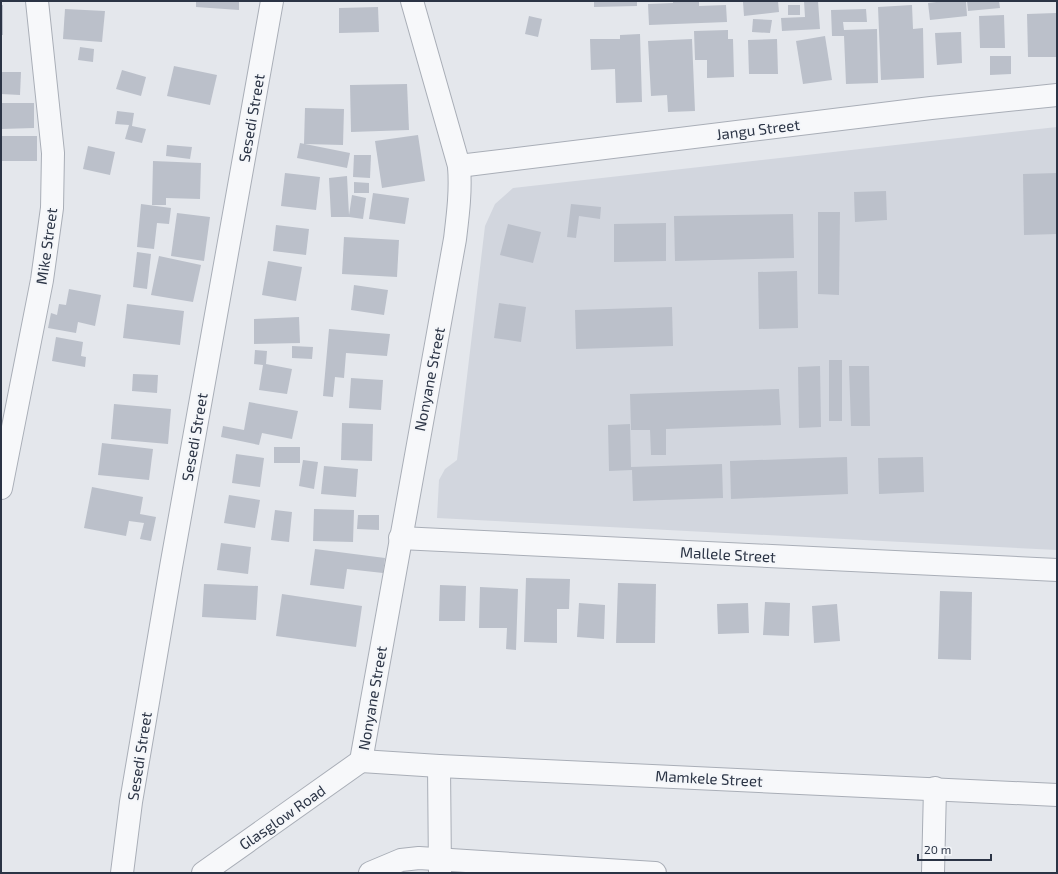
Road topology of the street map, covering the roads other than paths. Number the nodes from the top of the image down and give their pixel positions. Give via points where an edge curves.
1 (37, 1) edge
2 (272, 1) edge
3 (412, 1) edge
4 (1057, 95) edge
5 (459, 166) junction
6 (1, 488) edge
7 (400, 538) junction
8 (1057, 570) edge
9 (361, 761) junction
10 (439, 766) junction
11 (935, 788) junction
12 (1057, 795) edge
13 (440, 866) edge
14 (122, 873) edge
15 (203, 873) edge
16 (370, 873) edge
17 (655, 873) edge
18 (933, 873) edge

1 - 6 street, Mike Street via 53,153 52,208 42,280
2 - 14 street, Sesedi Street via 171,567 131,802
3 - 5 street, Nonyane Street
4 - 5 street, Jangu Street
5 - 7 street, Nonyane Street via 460,192 455,239
7 - 8 street, Mallele Street
7 - 9 street, Nonyane Street
9 - 10 street, Mamkele Street
9 - 15 street, Glasglow Road
10 - 11 street, Mamkele Street
10 - 13 street
11 - 12 street, Mamkele Street
11 - 18 street
13 - 16 street via 419,858 401,860
13 - 17 street

